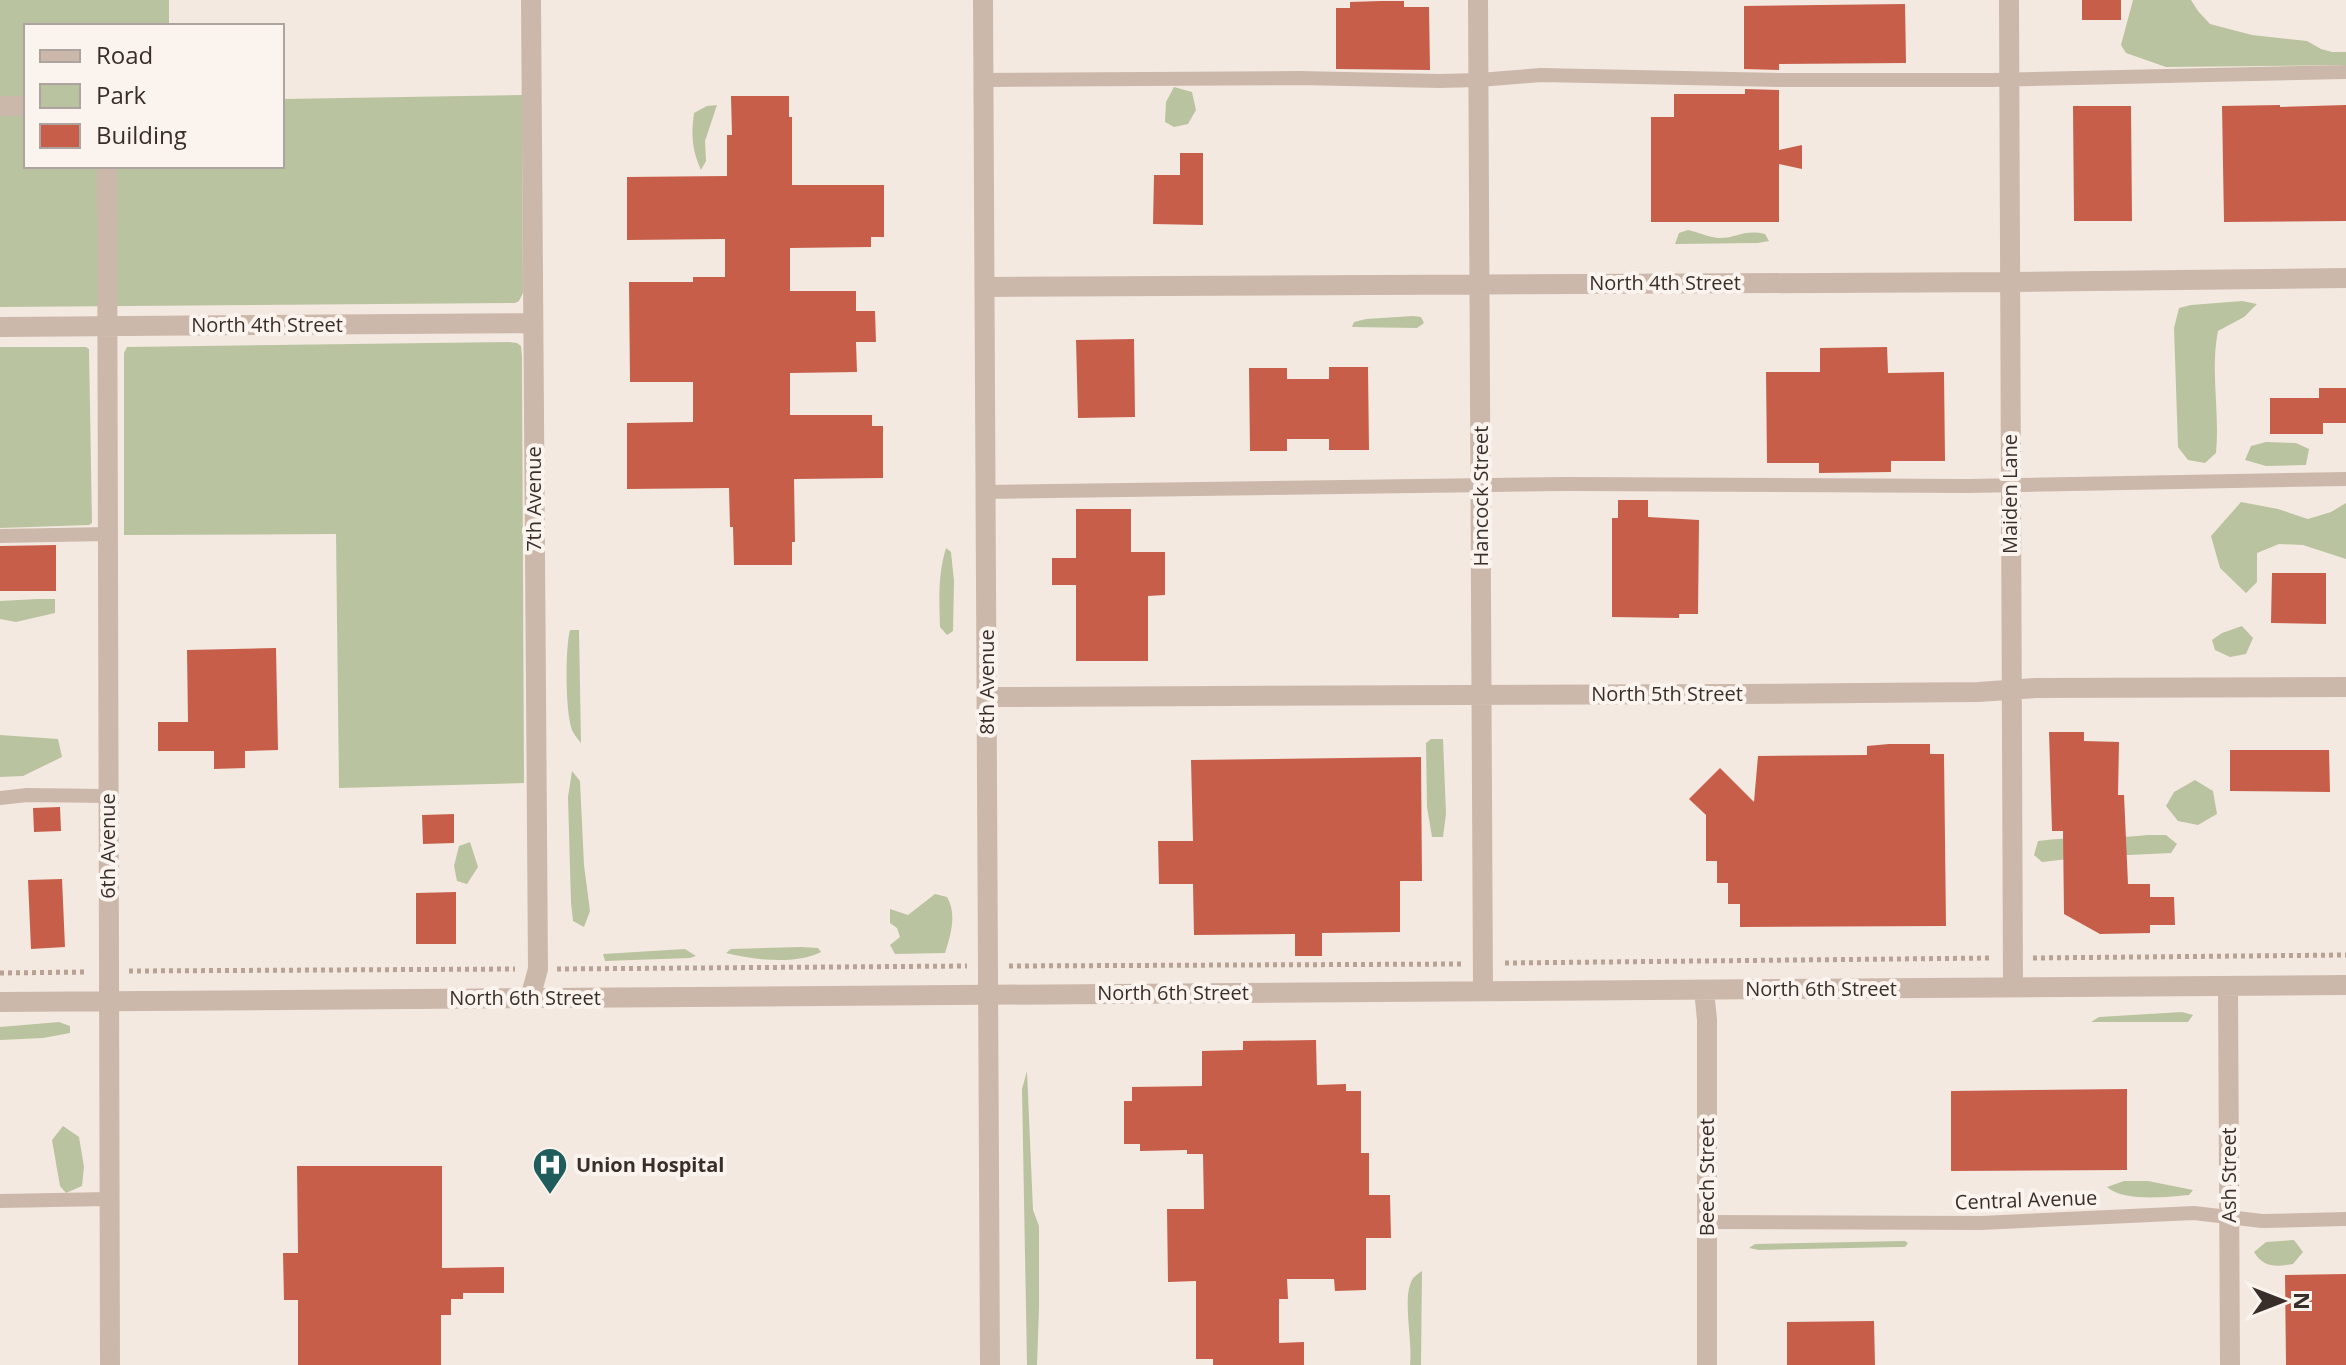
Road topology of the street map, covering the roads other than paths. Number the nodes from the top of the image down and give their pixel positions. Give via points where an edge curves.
1 (531, 0) edge
2 (983, 0) edge
3 (1478, 0) edge
4 (2009, 0) edge
5 (2346, 72) edge
6 (2010, 78) junction
7 (983, 80) junction
8 (1479, 80) junction
9 (0, 106) edge
10 (24, 106) edge
11 (107, 168) edge
12 (2346, 278) edge
13 (2010, 282) junction
14 (1480, 284) junction
15 (985, 287) junction
16 (533, 323) junction
17 (107, 326) junction
18 (0, 327) edge
19 (2346, 479) edge
20 (1481, 485) junction
21 (2010, 485) junction
22 (986, 492) junction
23 (108, 534) junction
24 (0, 536) edge
25 (2346, 687) edge
26 (2011, 690) junction
27 (1482, 694) junction
28 (987, 697) junction
29 (108, 796) junction
30 (0, 798) edge
31 (2346, 985) edge
32 (2228, 986) junction
33 (2013, 987) junction
34 (1704, 990) junction
35 (1483, 991) junction
36 (988, 995) junction
37 (530, 998) junction
38 (108, 1001) junction
39 (0, 1002) edge
40 (109, 1199) junction
41 (0, 1201) edge
42 (2229, 1217) junction
43 (2346, 1219) edge
44 (1707, 1222) junction
45 (110, 1365) edge
46 (990, 1365) edge
47 (1707, 1365) edge
48 (2230, 1365) edge

1 - 16 street, 7th Avenue
2 - 7 street, 8th Avenue
3 - 8 street, Hancock Street
4 - 6 street, Maiden Lane
5 - 6 lane
6 - 8 lane via 1541,75
6 - 13 street, Maiden Lane
7 - 8 lane
7 - 15 street, 8th Avenue
8 - 14 street, Hancock Street
9 - 10 street
11 - 17 street, 6th Avenue
12 - 13 street, North 4th Street
13 - 14 street, North 4th Street
13 - 21 street, Maiden Lane
14 - 15 street, North 4th Street
14 - 20 street, Hancock Street
15 - 22 street, 8th Avenue
16 - 17 street, North 4th Street
16 - 37 street, 7th Avenue via 538,969
17 - 18 street, North 4th Street
17 - 23 street, 6th Avenue
19 - 21 lane
20 - 21 lane
20 - 22 lane
20 - 27 street, Hancock Street
21 - 26 street, Maiden Lane
22 - 28 street, 8th Avenue
23 - 24 lane
23 - 29 street, 6th Avenue
25 - 26 street, North 5th Street
26 - 27 street, North 5th Street
26 - 33 street, Maiden Lane
27 - 28 street, North 5th Street
27 - 35 street, Hancock Street
28 - 36 street, 8th Avenue
29 - 30 lane
29 - 38 street, 6th Avenue
31 - 32 street, North 6th Street
32 - 33 street, North 6th Street
32 - 42 street, Ash Street
33 - 34 street, North 6th Street
34 - 35 street, North 6th Street
34 - 44 street, Beech Street
35 - 36 street, North 6th Street
36 - 37 street, North 6th Street
36 - 46 street, 8th Avenue
37 - 38 street, North 6th Street
38 - 39 street, North 6th Street
38 - 40 street, 6th Avenue
40 - 41 lane
40 - 45 street, 6th Avenue
42 - 43 lane, Central Avenue
42 - 44 lane, Central Avenue via 2194,1213 1981,1223
42 - 48 street, Ash Street
44 - 47 street, Beech Street

